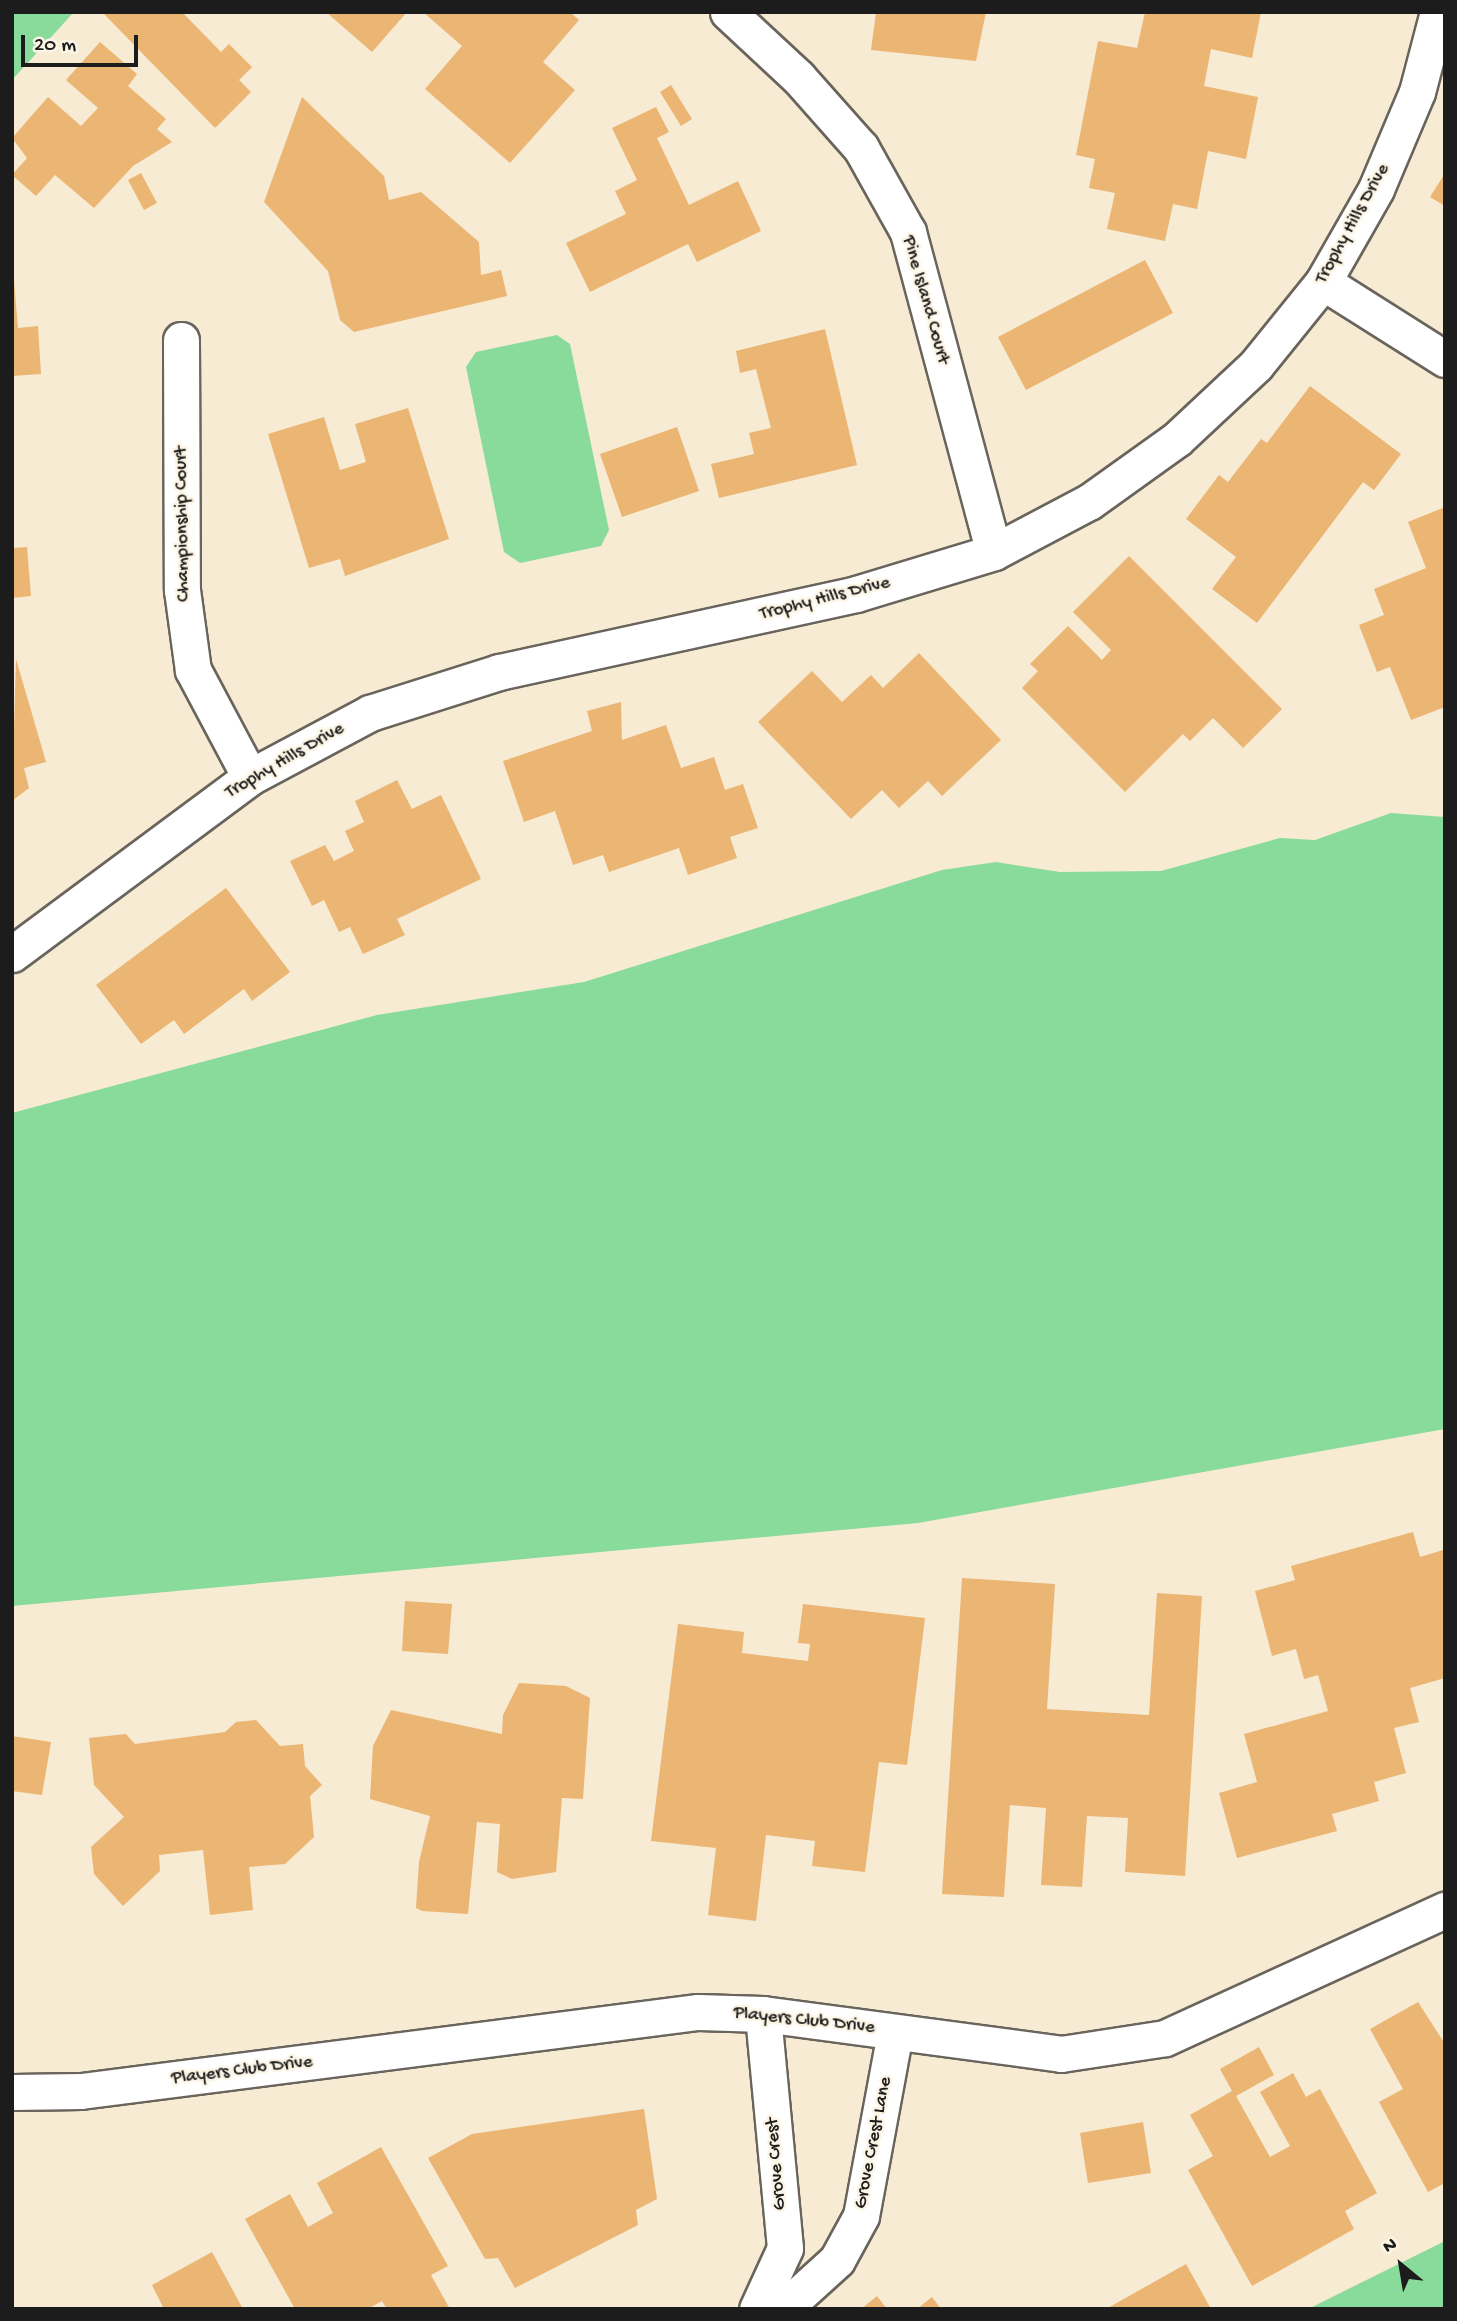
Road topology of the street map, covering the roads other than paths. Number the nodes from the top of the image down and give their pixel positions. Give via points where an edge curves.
1 (1438, 12) edge
2 (733, 15) edge
3 (1323, 282) junction
4 (181, 340) dead end
5 (1445, 359) edge
6 (994, 552) junction
7 (250, 777) junction
8 (12, 954) edge
9 (1445, 1910) edge
10 (762, 2014) junction
11 (895, 2032) junction
12 (12, 2092) edge
13 (757, 2309) edge
14 (783, 2309) edge

1 - 3 street, Trophy Hills Drive via 1417,92 1376,190
2 - 6 street, Pine Island Court via 861,148 908,232
3 - 5 street
3 - 6 street, Trophy Hills Drive via 1256,365 1177,439 1089,502
4 - 7 street, Championship Court via 182,590 193,670
6 - 7 street, Trophy Hills Drive via 856,594 499,672 370,713
7 - 8 street, Trophy Hills Drive
9 - 11 street, Players Club Drive via 1165,2038 1060,2054
10 - 11 street, Players Club Drive
10 - 12 street, Players Club Drive via 698,2012 81,2091
10 - 13 street, Grove Crest via 785,2248
11 - 14 street, Grove Crest Lane via 861,2216 837,2260

